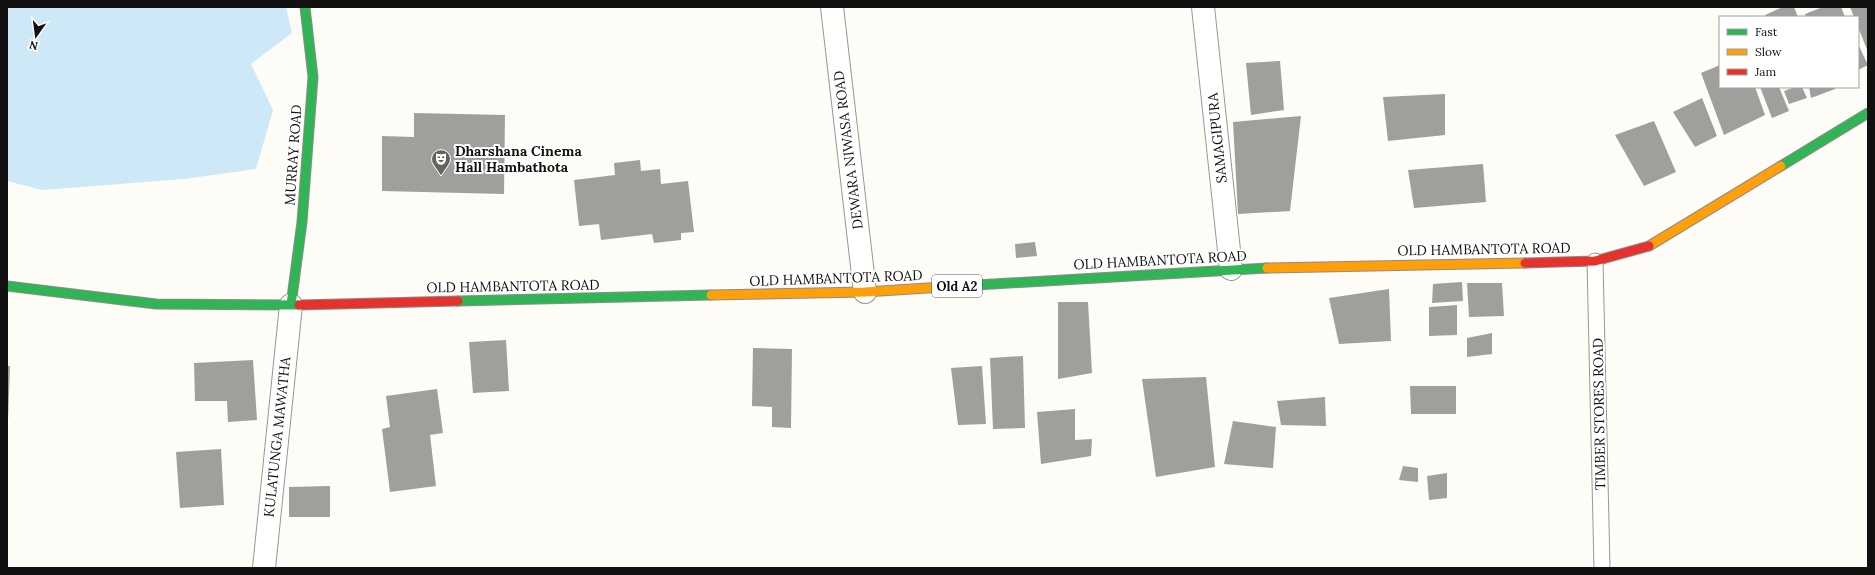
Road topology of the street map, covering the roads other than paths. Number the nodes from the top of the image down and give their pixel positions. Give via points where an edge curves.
1 (305, 7) edge
2 (832, 7) edge
3 (1203, 7) edge
4 (1868, 113) edge
5 (1595, 260) junction
6 (1231, 269) junction
7 (7, 286) edge
8 (865, 292) junction
9 (291, 305) junction
10 (264, 568) edge
11 (1602, 568) edge

1 - 9 main road, MURRAY ROAD via 313,77 302,222
2 - 8 street, DEWARA NIWASA ROAD
3 - 6 street, SAMAGIPURA
4 - 5 main road, OLD HAMBANTOTA ROAD / Old A2 via 1650,246
5 - 6 main road, OLD HAMBANTOTA ROAD / Old A2
5 - 11 lane, TIMBER STORES ROAD
6 - 8 main road, OLD HAMBANTOTA ROAD / Old A2
7 - 9 main road, OLD HAMBANTOTA ROAD / Old A2 via 156,304
8 - 9 main road, OLD HAMBANTOTA ROAD / Old A2
9 - 10 street, KULATUNGA MAWATHA

